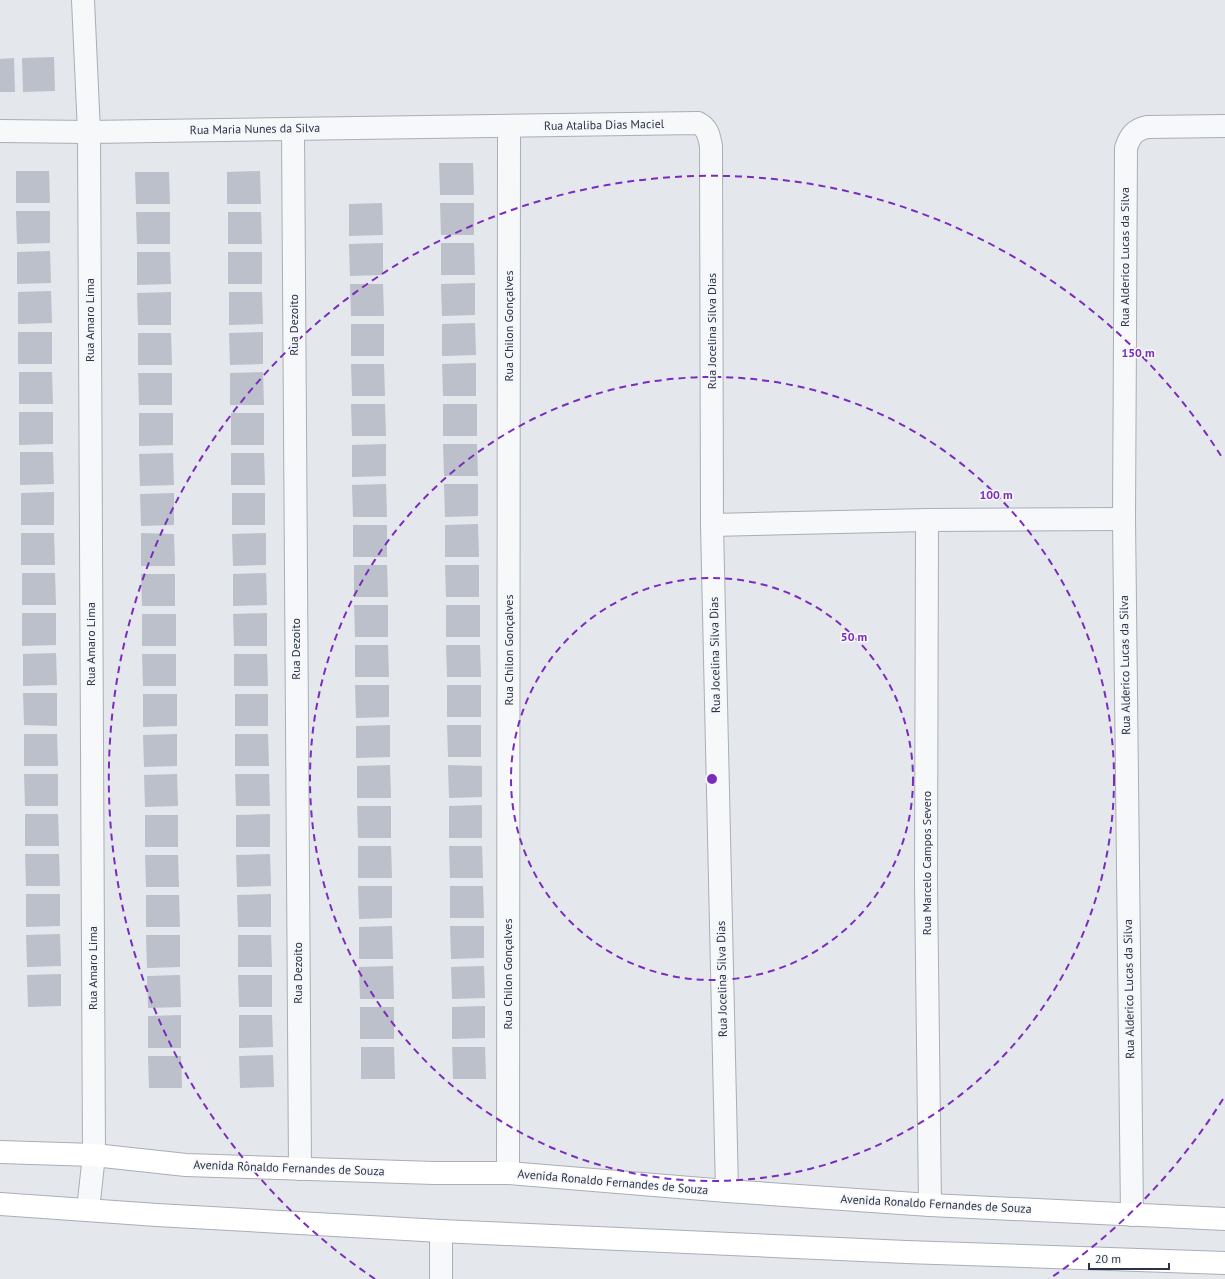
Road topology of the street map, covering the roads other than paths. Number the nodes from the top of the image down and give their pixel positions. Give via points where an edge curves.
1 (83, 0) edge
2 (698, 124) joint
3 (509, 126) junction
4 (1225, 126) edge
5 (293, 129) junction
6 (0, 131) edge
7 (89, 132) junction
8 (1124, 519) junction
9 (926, 520) junction
10 (712, 525) junction
11 (0, 1152) edge
12 (94, 1155) junction
13 (300, 1169) junction
14 (508, 1173) junction
15 (727, 1191) junction
16 (0, 1204) edge
17 (930, 1205) junction
18 (88, 1210) junction
19 (1132, 1215) junction
20 (1225, 1219) edge
21 (441, 1231) junction
22 (1225, 1263) edge
23 (441, 1279) edge

1 - 7 street, Rua Amaro Lima
2 - 3 street, Rua Ataliba Dias Maciel
2 - 10 street, Rua Jocelina Silva Dias via 707,130 711,146
3 - 5 street, Rua Maria Nunes da Silva
3 - 14 street, Rua Chilon Gonçalves
4 - 8 street, Rua Alderico Lucas da Silva via 1146,127 1138,129 1130,136 1126,148
5 - 7 street, Rua Maria Nunes da Silva
5 - 13 street, Rua Dezoito
6 - 7 street, Rua Maria Nunes da Silva
7 - 12 street, Rua Amaro Lima
8 - 9 street
8 - 19 street, Rua Alderico Lucas da Silva
9 - 10 street
9 - 17 street, Rua Marcelo Campos Severo via 926,882
10 - 15 street, Rua Jocelina Silva Dias
11 - 12 street, Avenida Ronaldo Fernandes de Souza
12 - 13 street, Avenida Ronaldo Fernandes de Souza via 186,1165
12 - 18 street, Rua Amaro Lima
13 - 14 street, Avenida Ronaldo Fernandes de Souza
14 - 15 street, Avenida Ronaldo Fernandes de Souza
15 - 17 street, Avenida Ronaldo Fernandes de Souza
16 - 18 street
17 - 19 street, Avenida Ronaldo Fernandes de Souza
18 - 21 street
19 - 20 street, Avenida Ronaldo Fernandes de Souza
21 - 22 street via 898,1252
21 - 23 street

